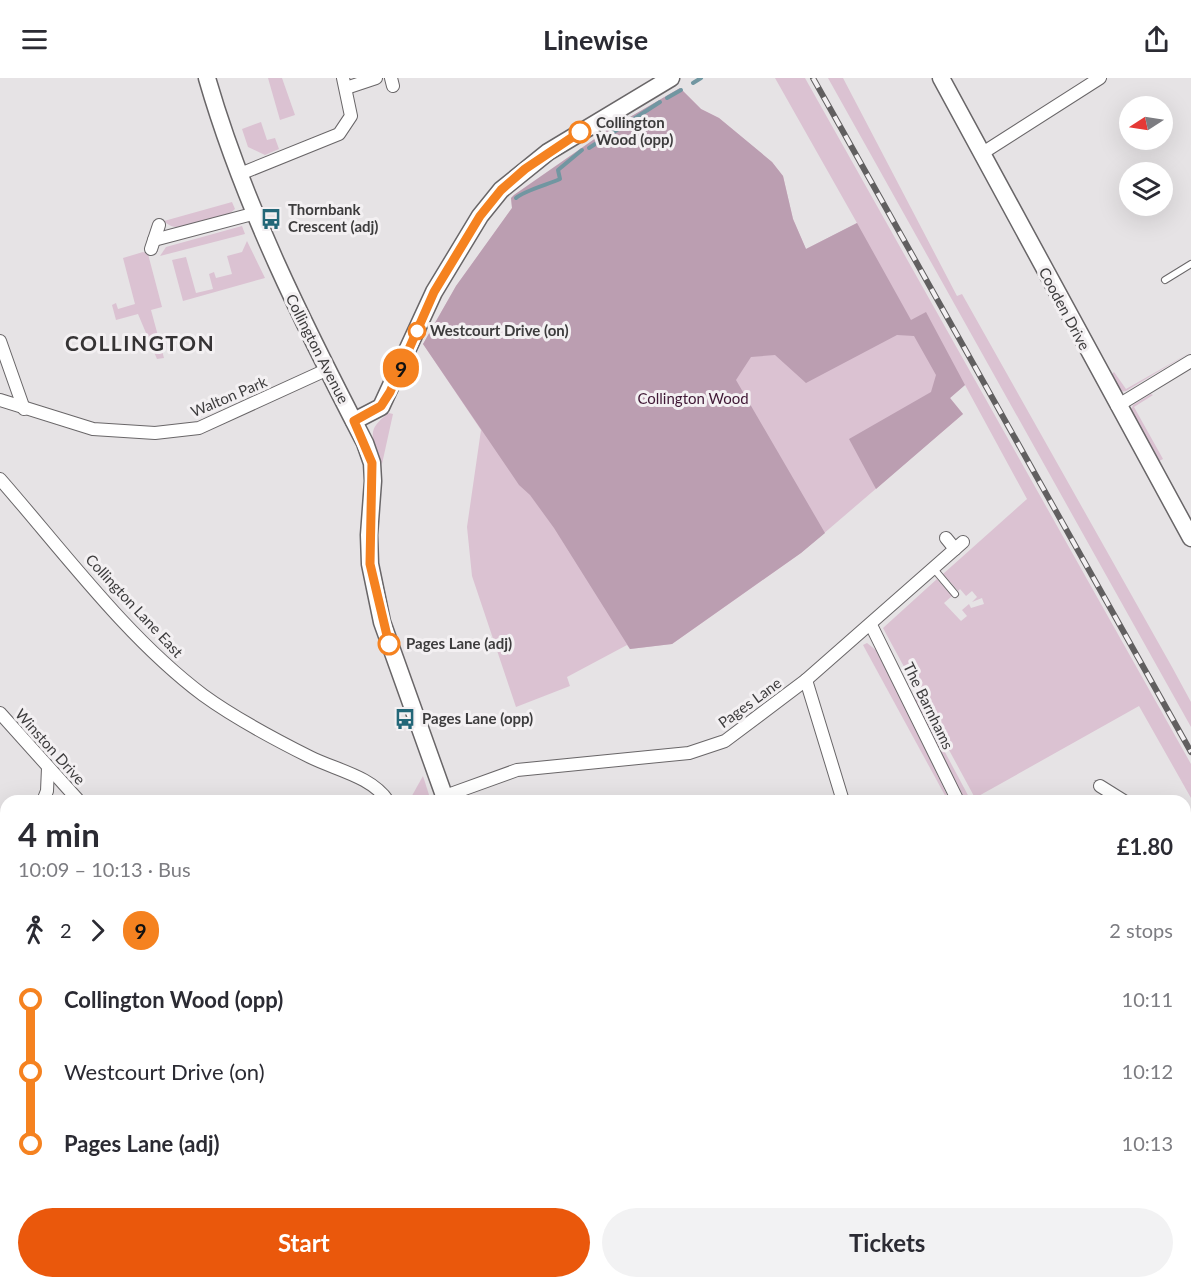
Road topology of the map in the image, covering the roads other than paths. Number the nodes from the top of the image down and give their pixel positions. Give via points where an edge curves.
1 (207, 78) edge
2 (376, 78) edge
3 (671, 78) edge
4 (941, 78) edge
5 (1100, 78) edge
6 (344, 83) edge
7 (981, 154) junction
8 (240, 174) junction
9 (256, 213) junction
10 (159, 225) dead end
11 (1191, 264) edge
12 (1164, 280) dead end
13 (0, 341) edge
14 (1191, 361) edge
15 (326, 370) junction
16 (0, 400) edge
17 (1117, 406) junction
18 (24, 409) junction
19 (354, 421) junction
20 (0, 479) edge
21 (946, 538) dead end
22 (1191, 538) edge
23 (934, 569) junction
24 (955, 594) dead end
25 (871, 625) junction
26 (806, 680) junction
27 (0, 713) edge
28 (48, 768) junction
29 (1100, 786) dead end
30 (46, 795) edge
31 (73, 795) edge
32 (384, 795) edge
33 (444, 795) edge
34 (453, 795) edge
35 (841, 795) edge
36 (954, 795) edge
37 (1109, 795) edge

1 - 8 street, Collington Avenue
2 - 6 street
3 - 19 street via 548,152 501,190 480,216 434,292 381,406
4 - 7 street, Cooden Drive
5 - 7 street
6 - 8 street via 351,116 339,134
7 - 17 street, Cooden Drive
8 - 9 street, Collington Avenue
9 - 10 street via 153,244
9 - 15 street, Collington Avenue
11 - 12 lane
13 - 18 street
14 - 17 street
15 - 18 street, Walton Park via 199,428 155,433 93,429
15 - 19 street, Collington Avenue
16 - 18 street, Walton Park
17 - 22 street, Cooden Drive
19 - 33 street, Collington Avenue via 372,463 370,564 382,622
20 - 32 street, Collington Lane East via 156,656 196,689 266,734 369,782
21 - 23 street, Pages Lane via 959,545
23 - 24 lane
23 - 25 street, Pages Lane
25 - 26 street, Pages Lane
25 - 36 street, The Barnhams
26 - 34 street, Pages Lane via 724,741 689,753 517,770
26 - 35 street
27 - 28 street, Winston Drive
28 - 30 street
28 - 31 street, Winston Drive
29 - 37 street

